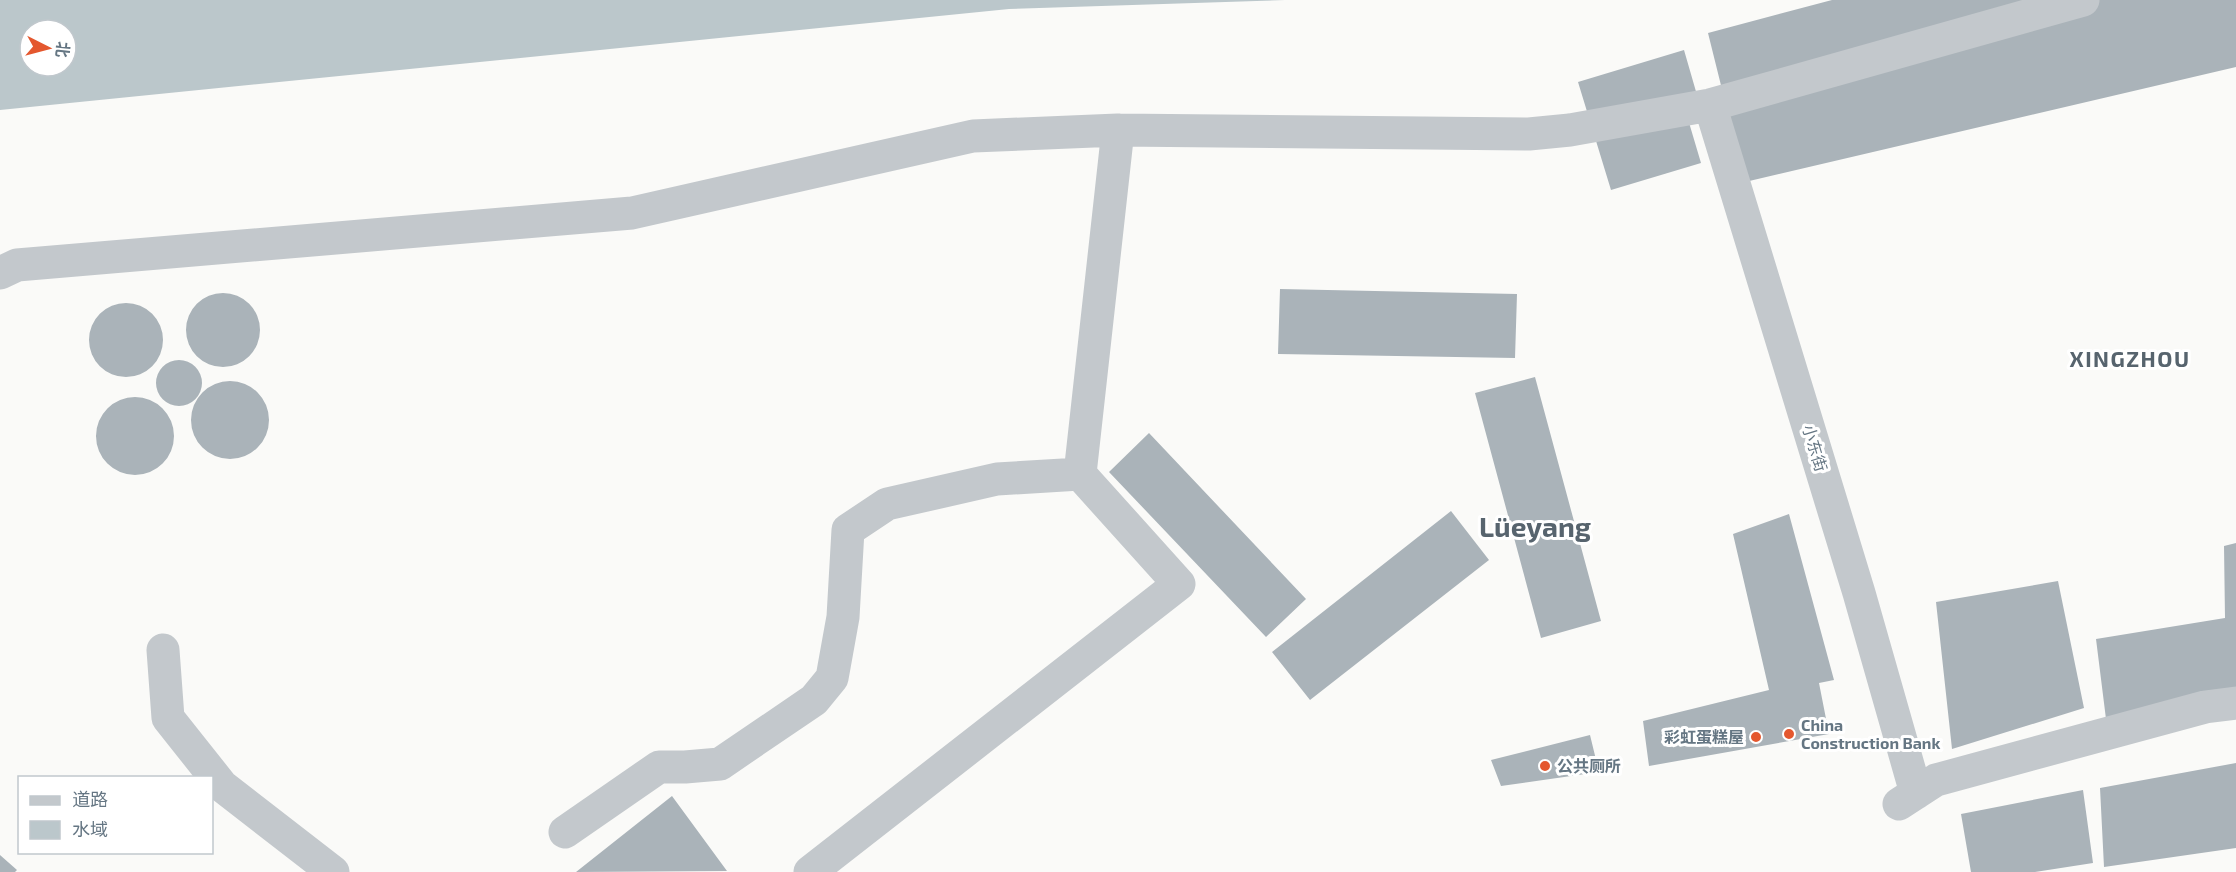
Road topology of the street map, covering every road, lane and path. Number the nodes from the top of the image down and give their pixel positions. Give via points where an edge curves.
1 (2083, 0) edge
2 (1710, 105) junction
3 (1118, 130) junction
4 (0, 273) edge
5 (1080, 474) junction
6 (163, 650) dead end
7 (2236, 703) edge
8 (565, 832) dead end
9 (333, 872) edge
10 (810, 872) edge

1 - 2 street
2 - 3 street via 1529,134
2 - 7 street, 小东街 via 1859,593 1907,798 1936,780 2205,706
3 - 4 street via 974,136 632,213 16,265
3 - 5 street
5 - 8 street via 998,479 887,504 848,530 843,616 832,678 814,700 720,764 659,767
5 - 10 street via 1179,584
6 - 9 street via 168,718 222,786

